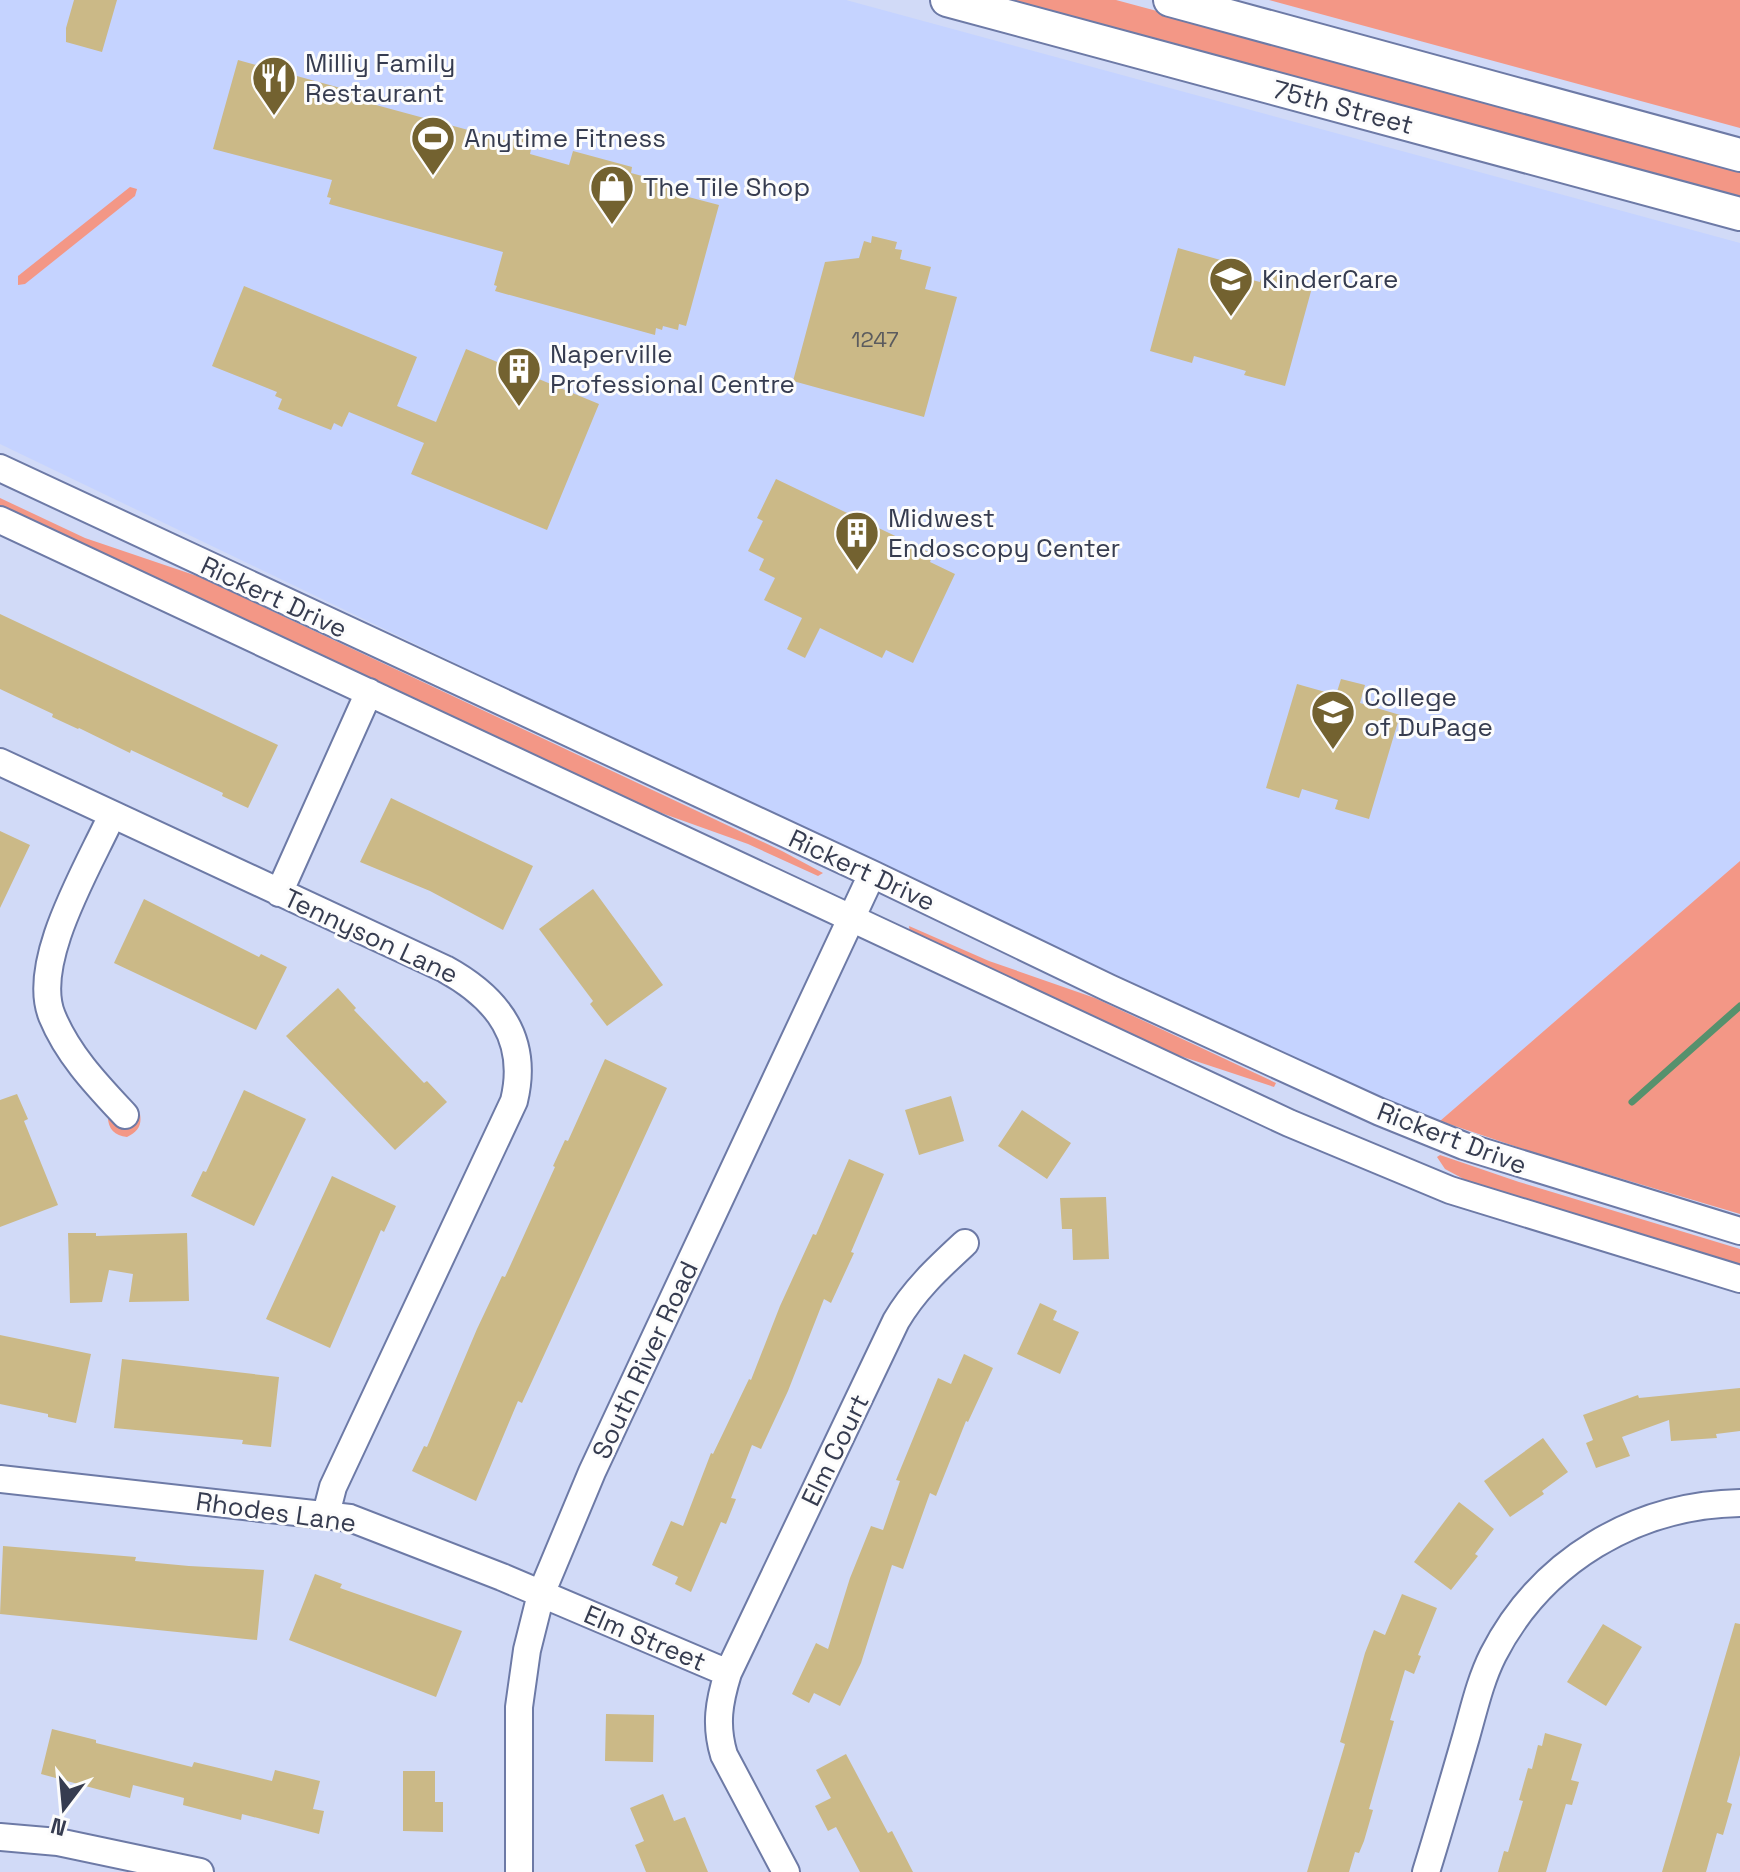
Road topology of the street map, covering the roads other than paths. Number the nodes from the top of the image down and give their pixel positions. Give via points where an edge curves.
1 (947, 0) edge
2 (1170, 0) edge
3 (1740, 155) edge
4 (1740, 214) edge
5 (0, 468) edge
6 (0, 520) edge
7 (369, 692) junction
8 (0, 762) edge
9 (112, 815) junction
10 (872, 874) junction
11 (279, 893) junction
12 (851, 920) junction
13 (125, 1115) dead end
14 (1740, 1231) edge
15 (965, 1243) dead end
16 (1740, 1279) edge
17 (0, 1479) edge
18 (1740, 1503) edge
19 (326, 1514) junction
20 (541, 1594) junction
21 (728, 1673) junction
22 (0, 1837) edge
23 (200, 1872) edge
24 (519, 1872) edge
25 (786, 1872) edge
26 (1426, 1872) edge

1 - 4 main road, 75th Street
2 - 3 main road
5 - 10 street, Rickert Drive
6 - 7 street, Rickert Drive
7 - 11 street
7 - 12 street, Rickert Drive
8 - 9 street, Tennyson Lane
9 - 11 street, Tennyson Lane
9 - 13 street via 52,947 47,988 52,1016 85,1072
10 - 12 street, South River Road
10 - 14 street, Rickert Drive via 1380,1112 1464,1146
11 - 19 street, Tennyson Lane via 445,969 480,991 508,1028 518,1075 505,1123 333,1487
12 - 16 street, Rickert Drive via 1369,1158 1450,1190
12 - 20 street, South River Road via 599,1458
15 - 21 street, Elm Court via 909,1298 896,1321
17 - 19 street, Rhodes Lane
18 - 26 street via 1685,1507 1630,1524 1559,1569 1530,1598 1484,1675
19 - 20 street, Rhodes Lane via 380,1529
20 - 21 street, Elm Street
20 - 24 street, South River Road via 519,1707
21 - 25 street, Elm Street via 717,1717 721,1746
22 - 23 street via 58,1842

